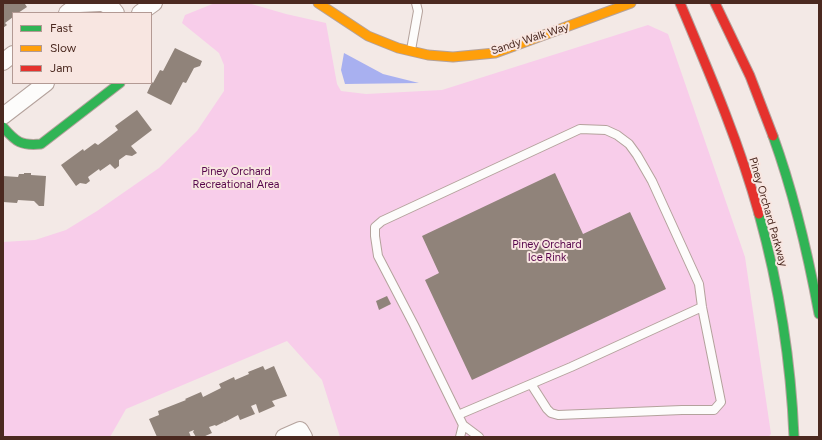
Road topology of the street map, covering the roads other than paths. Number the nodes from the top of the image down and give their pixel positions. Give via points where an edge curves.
1 (102, 3) edge
2 (154, 3) edge
3 (318, 3) edge
4 (416, 3) edge
5 (631, 3) edge
6 (680, 3) edge
7 (714, 3) edge
8 (68, 12) edge
9 (115, 12) edge
10 (141, 12) edge
11 (410, 51) junction
12 (12, 55) edge
13 (3, 62) edge
14 (45, 84) edge
15 (119, 84) edge
16 (3, 116) edge
17 (3, 128) edge
18 (702, 307) junction
19 (819, 314) edge
20 (531, 384) junction
21 (458, 414) junction
22 (462, 425) junction
23 (284, 437) edge
24 (304, 437) edge
25 (460, 437) edge
26 (479, 437) edge
27 (794, 437) edge

1 - 8 street via 79,4
1 - 9 street
2 - 10 street
3 - 11 street, Sandy Walk Way via 368,36
4 - 11 lane via 418,11
5 - 11 street, Sandy Walk Way via 495,53 454,57
6 - 27 street, Piney Orchard Parkway via 736,142 764,233 786,343
7 - 19 street via 742,57 768,121 788,182 811,268
12 - 13 street
14 - 16 street
15 - 17 street via 41,144 25,146
18 - 20 lane
18 - 20 lane via 722,402 714,410 558,415 550,413
18 - 21 lane via 699,284 652,181 637,155 629,144 617,135 606,130 580,129 376,226 378,256
20 - 21 lane
21 - 22 lane
22 - 25 lane
22 - 26 lane
23 - 24 street via 300,430

